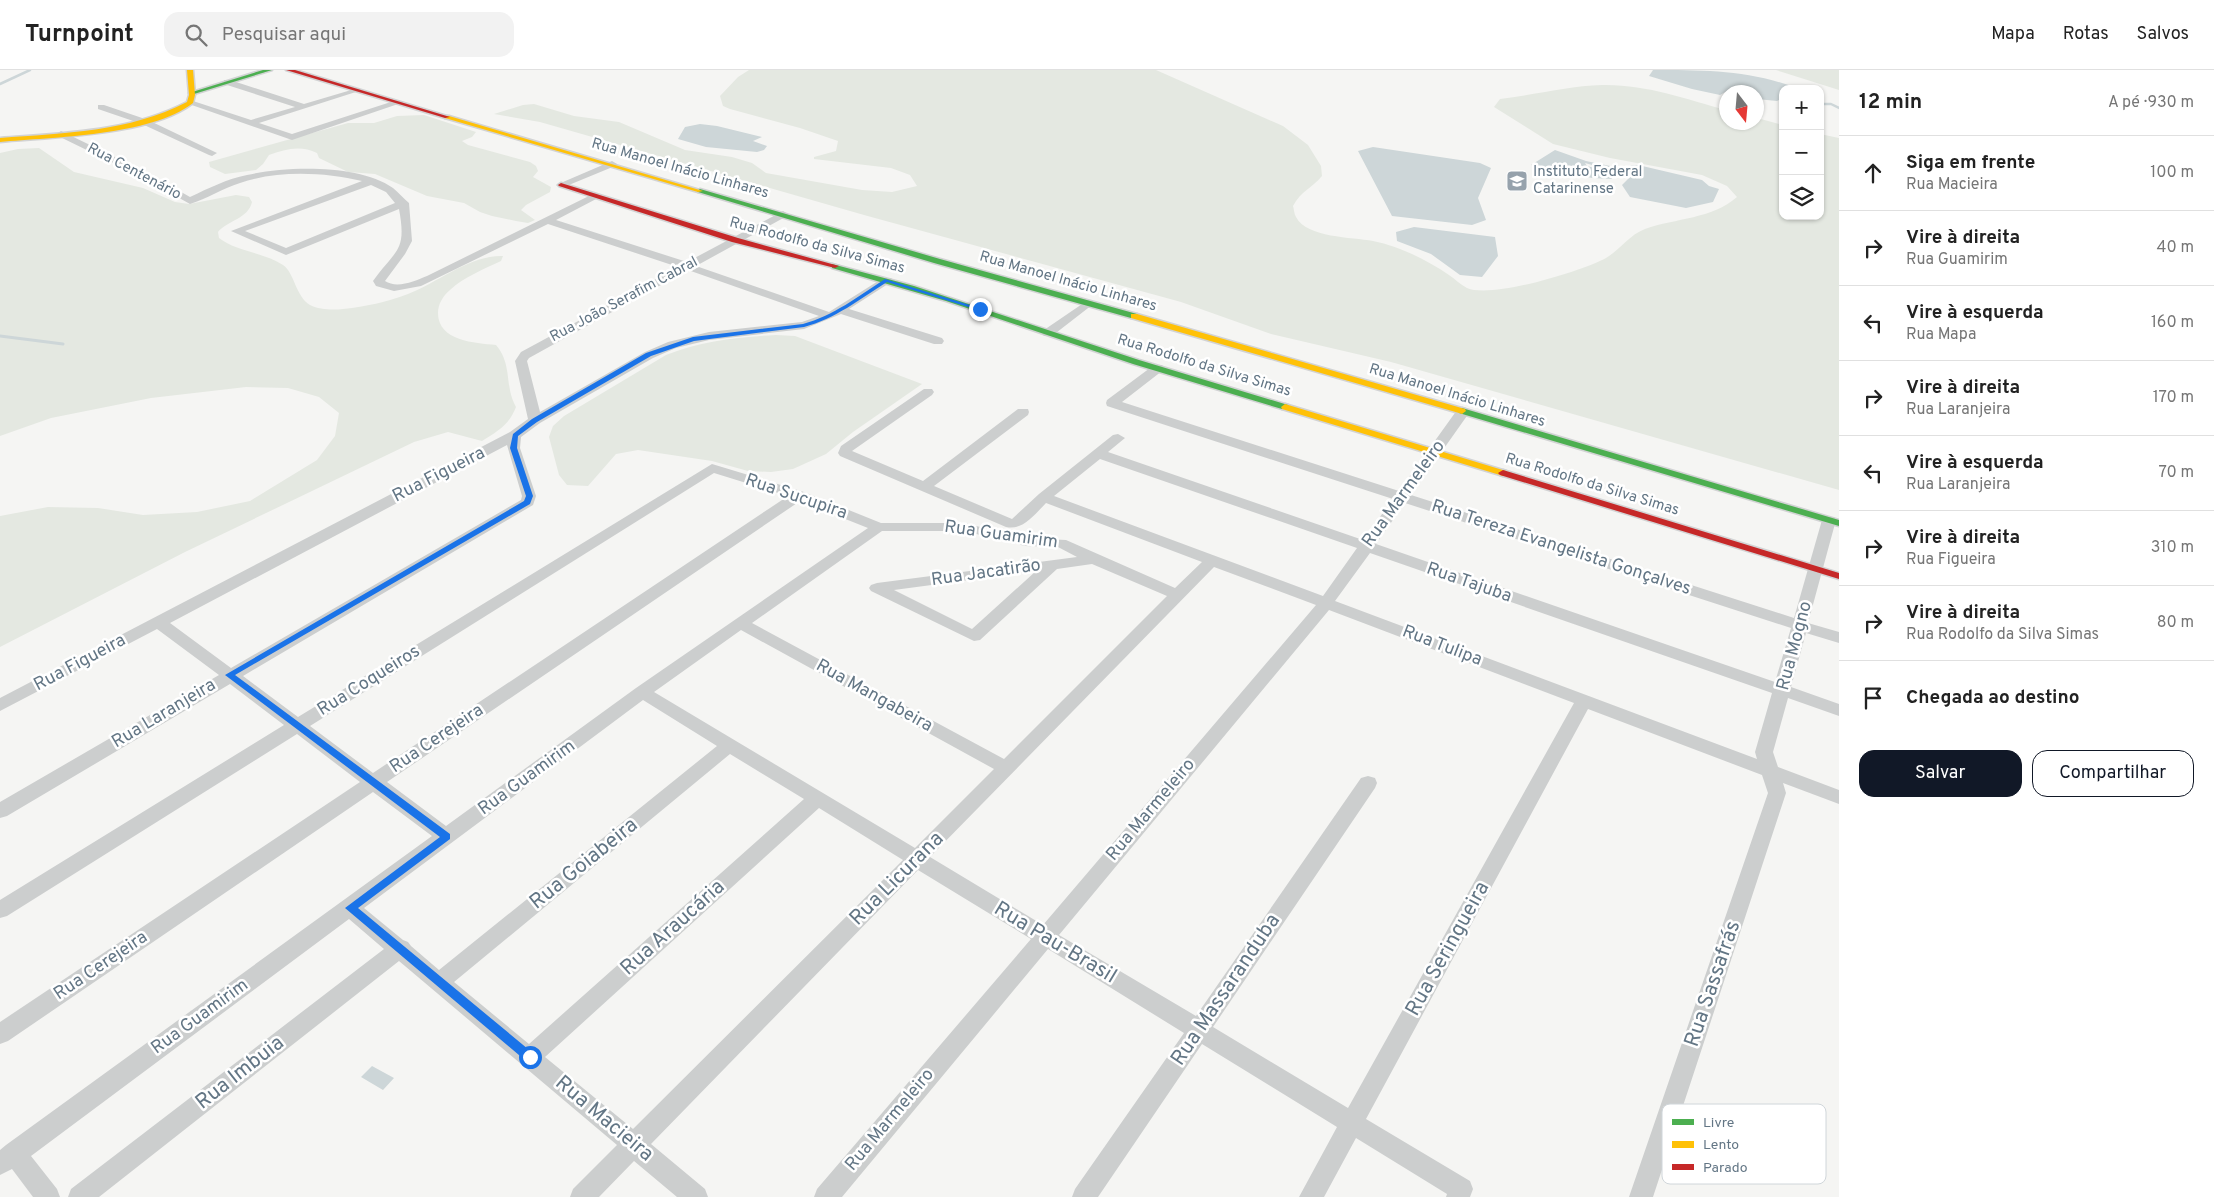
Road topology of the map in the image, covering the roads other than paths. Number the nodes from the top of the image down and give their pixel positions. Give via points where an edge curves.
1 (270, 70) edge
2 (289, 70) edge
3 (190, 71) edge
4 (227, 82) junction
5 (358, 90) junction
6 (191, 98) junction
7 (400, 102) junction
8 (101, 107) dead end
9 (305, 107) junction
10 (145, 122) junction
11 (251, 124) junction
12 (61, 134) junction
13 (0, 140) edge
14 (212, 153) dead end
15 (612, 164) junction
16 (372, 180) junction
17 (561, 185) joint
18 (595, 196) junction
19 (404, 203) junction
20 (782, 214) junction
21 (547, 220) junction
22 (735, 240) junction
23 (687, 266) junction
24 (886, 280) junction
25 (1088, 303) junction
26 (834, 313) junction
27 (1048, 333) junction
28 (938, 341) dead end
29 (1158, 368) junction
30 (928, 392) dead end
31 (1023, 412) dead end
32 (1462, 413) junction
33 (535, 420) junction
34 (515, 435) junction
35 (1118, 438) dead end
36 (1434, 452) junction
37 (1100, 454) junction
38 (712, 468) joint
39 (924, 487) junction
40 (799, 495) junction
41 (1044, 497) junction
42 (1402, 497) junction
43 (1834, 522) edge
44 (879, 527) junction
45 (1366, 547) junction
46 (1094, 558) junction
47 (1212, 560) junction
48 (1053, 564) junction
49 (1816, 569) junction
50 (1839, 576) edge
51 (1178, 595) junction
52 (1326, 603) junction
53 (157, 621) junction
54 (740, 623) junction
55 (1800, 626) junction
56 (1839, 638) edge
57 (229, 675) junction
58 (1783, 691) junction
59 (642, 692) junction
60 (1584, 700) junction
61 (0, 705) edge
62 (1839, 710) edge
63 (297, 725) junction
64 (728, 746) junction
65 (1007, 768) junction
66 (1770, 771) junction
67 (374, 782) junction
68 (1368, 783) dead end
69 (1839, 797) edge
70 (817, 799) junction
71 (0, 811) edge
72 (447, 837) junction
73 (916, 859) junction
74 (350, 908) junction
75 (0, 910) edge
76 (1045, 937) junction
77 (401, 948) junction
78 (440, 981) junction
79 (1199, 1030) junction
80 (0, 1034) edge
81 (530, 1057) junction
82 (1672, 1104) edge
83 (1352, 1122) junction
84 (1662, 1135) edge
85 (634, 1145) junction
86 (7, 1159) edge
87 (48, 1197) edge
88 (80, 1197) edge
89 (582, 1197) edge
90 (696, 1197) edge
91 (826, 1197) edge
92 (1084, 1197) edge
93 (1311, 1197) edge
94 (1458, 1197) edge
95 (1641, 1197) edge

1 - 4 main road
2 - 5 main road, Rua Manoel Inácio Linhares
3 - 4 main road
3 - 6 main road
4 - 6 main road
4 - 9 street
5 - 7 main road, Rua Manoel Inácio Linhares
5 - 9 street
6 - 10 main road via 174,114
6 - 11 street
7 - 11 street via 292,137
7 - 15 main road, Rua Manoel Inácio Linhares
8 - 10 street
9 - 11 street
10 - 12 main road
10 - 14 street
12 - 13 main road
12 - 16 street, Rua Centenário via 141,172 190,201 233,182 270,174 331,174
15 - 17 street
15 - 20 main road, Rua Manoel Inácio Linhares
16 - 19 street, Rua Centenário via 389,188
16 - 19 street via 236,231 286,252
17 - 18 main road, Rua Rodolfo da Silva Simas
18 - 21 street
18 - 22 main road, Rua Rodolfo da Silva Simas
19 - 21 street via 408,218 406,241 379,281 383,286 403,286 428,280
20 - 22 street, Rua João Serafim Cabral
20 - 25 main road, Rua Manoel Inácio Linhares
21 - 23 street
22 - 23 street, Rua João Serafim Cabral
22 - 24 main road, Rua Rodolfo da Silva Simas
23 - 26 street
23 - 33 street, Rua João Serafim Cabral via 525,355 521,361
24 - 26 street, Rua Figueira
24 - 27 main road, Rua Rodolfo da Silva Simas
25 - 27 street
25 - 32 main road, Rua Manoel Inácio Linhares
26 - 28 street
26 - 33 street, Rua Figueira via 804,325 679,342 648,355
27 - 29 main road, Rua Rodolfo da Silva Simas
29 - 36 main road, Rua Rodolfo da Silva Simas
29 - 42 street, Rua Tereza Evangelista Gonçalves via 1112,403
30 - 39 street via 845,451
31 - 39 street
32 - 36 street, Rua Marmeleiro
32 - 43 main road, Rua Manoel Inácio Linhares
33 - 34 street, Rua Figueira
34 - 53 street, Rua Figueira
34 - 57 street, Rua Laranjeira via 514,448 528,502
35 - 37 street
36 - 42 street, Rua Marmeleiro
36 - 49 main road, Rua Rodolfo da Silva Simas
37 - 41 street
37 - 45 street, Rua Tajuba
38 - 40 street, Rua Sucupira
38 - 63 street, Rua Coqueiros
39 - 41 street via 1011,524 1017,523
40 - 44 street, Rua Sucupira
40 - 67 street, Rua Cerejeira
41 - 47 street, Rua Tulipa
42 - 45 street, Rua Marmeleiro
42 - 55 street, Rua Tereza Evangelista Gonçalves
43 - 49 street, Rua Mogno
44 - 46 street, Rua Guamirim via 964,527 1025,542 1061,542
44 - 54 street, Rua Guamirim
45 - 52 street, Rua Marmeleiro
45 - 58 street, Rua Tajuba
46 - 48 street, Rua Jacatirão
46 - 51 street
47 - 51 street, Rua Licurana
47 - 52 street, Rua Tulipa
48 - 48 street, Rua Jacatirão via 974,636 877,588
49 - 50 main road, Rua Rodolfo da Silva Simas
49 - 55 street, Rua Mogno
51 - 65 street, Rua Licurana
52 - 60 street, Rua Tulipa
52 - 76 street, Rua Marmeleiro
53 - 57 street
53 - 61 street, Rua Figueira
54 - 59 street, Rua Guamirim
54 - 65 street, Rua Mangabeira
55 - 56 street, Rua Tereza Evangelista Gonçalves
55 - 58 street, Rua Mogno
57 - 63 street
57 - 71 street, Rua Laranjeira
58 - 62 street, Rua Tajuba
58 - 66 street, Rua Mogno via 1764,752
59 - 64 street, Rua Pau-Brasil
59 - 72 street, Rua Guamirim
60 - 66 street, Rua Tulipa
60 - 83 street, Rua Seringueira
63 - 67 street
63 - 75 street, Rua Coqueiros
64 - 70 street, Rua Pau-Brasil
64 - 78 street, Rua Goiabeira
65 - 73 street, Rua Licurana
66 - 69 street, Rua Tulipa
66 - 82 street, Rua Sassafrás via 1777,793
67 - 72 street
67 - 80 street, Rua Cerejeira
68 - 79 street, Rua Massaranduba
70 - 73 street, Rua Pau-Brasil
70 - 81 street, Rua Araucária
72 - 74 street, Rua Guamirim
73 - 76 street, Rua Pau-Brasil
73 - 85 street, Rua Licurana
74 - 77 street, Rua Macieira
74 - 86 street, Rua Guamirim
76 - 79 street, Rua Pau-Brasil
76 - 91 street, Rua Marmeleiro
77 - 78 street, Rua Macieira
77 - 88 street, Rua Imbuia
78 - 81 street, Rua Macieira
79 - 83 street, Rua Pau-Brasil
79 - 92 street, Rua Massaranduba
81 - 85 street, Rua Macieira
83 - 93 street, Rua Seringueira
83 - 94 street, Rua Pau-Brasil via 1462,1188
84 - 95 street, Rua Sassafrás
85 - 89 street, Rua Licurana
85 - 90 street, Rua Macieira
86 - 87 street

